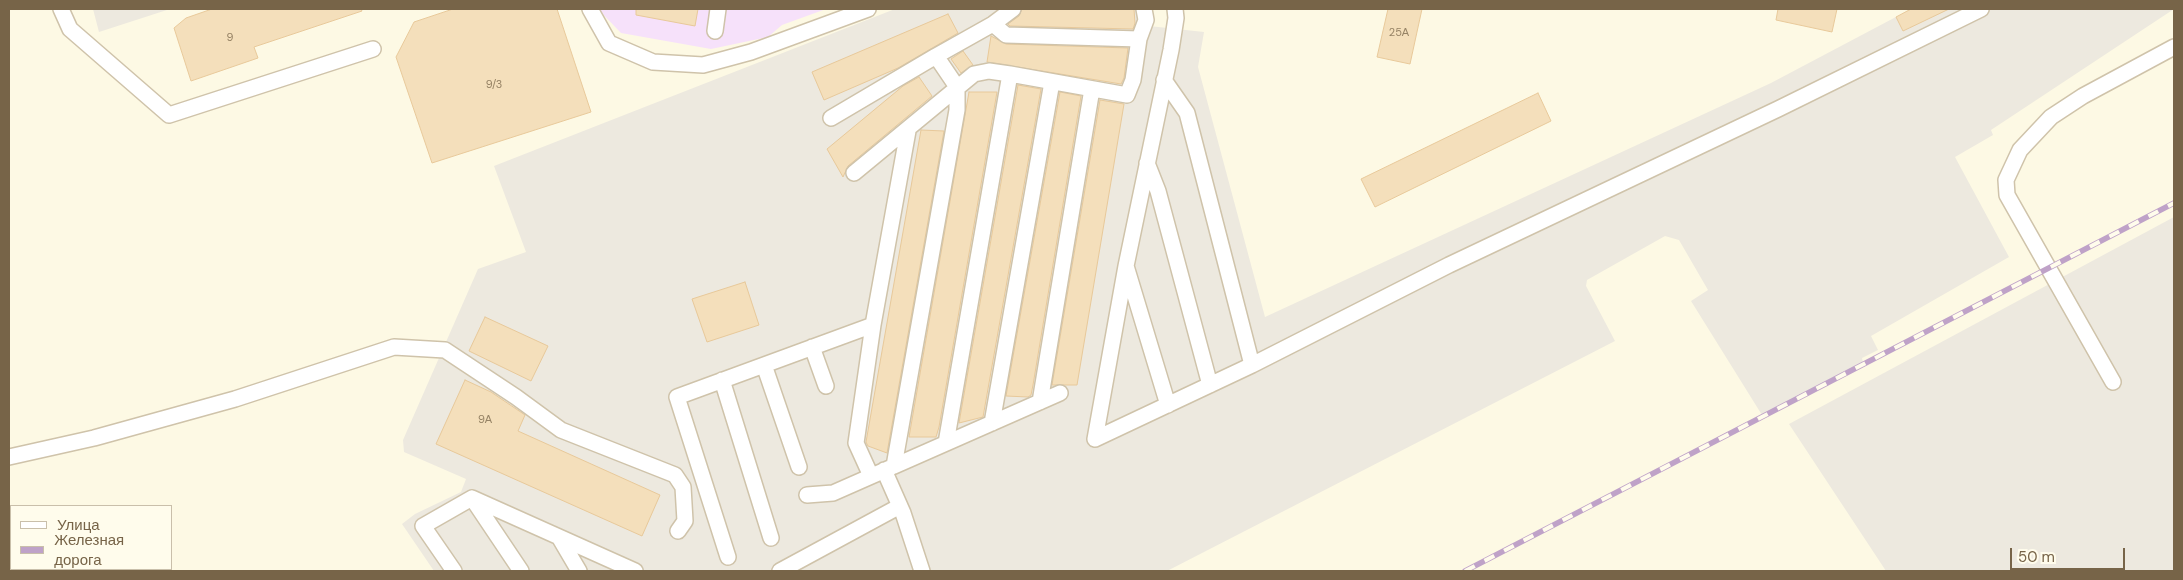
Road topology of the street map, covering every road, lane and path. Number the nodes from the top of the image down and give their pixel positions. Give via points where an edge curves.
1 (61, 9) edge
2 (590, 9) edge
3 (718, 9) edge
4 (868, 9) edge
5 (1013, 9) edge
6 (1144, 9) edge
7 (1175, 9) edge
8 (1981, 9) edge
9 (993, 24) junction
10 (716, 31) dead end
11 (1139, 39) junction
12 (2174, 47) edge
13 (373, 49) dead end
14 (936, 56) junction
15 (1010, 74) junction
16 (1164, 80) junction
17 (1052, 82) junction
18 (957, 86) junction
19 (1092, 89) junction
20 (831, 118) dead end
21 (908, 131) junction
22 (1147, 163) junction
23 (854, 174) dead end
24 (1126, 266) junction
25 (873, 324) junction
26 (812, 347) junction
27 (764, 365) junction
28 (1252, 365) junction
29 (722, 380) junction
30 (2114, 382) dead end
31 (1210, 385) junction
32 (826, 386) dead end
33 (1060, 393) dead end
34 (1040, 402) junction
35 (1168, 405) junction
36 (992, 423) junction
37 (946, 443) junction
38 (9, 457) edge
39 (799, 467) dead end
40 (883, 471) junction
41 (807, 495) dead end
42 (472, 498) junction
43 (900, 506) junction
44 (678, 531) dead end
45 (559, 537) junction
46 (771, 538) dead end
47 (728, 557) dead end
48 (454, 571) edge
49 (521, 571) edge
50 (579, 571) edge
51 (635, 571) edge
52 (780, 571) edge
53 (922, 571) edge

1 - 13 street via 70,30 168,115
2 - 4 street via 608,43 653,62 703,65 751,52
3 - 10 street
5 - 9 street
6 - 11 street via 1146,20
7 - 16 street
8 - 28 street via 1448,266
9 - 11 street via 1006,35
9 - 14 street
11 - 19 street via 1133,80 1127,95
12 - 30 street via 2051,117 2020,150 2006,180 2007,195
14 - 18 street
14 - 20 street
15 - 17 street
15 - 18 street via 989,71 974,74
15 - 37 street
16 - 22 street
16 - 28 street via 1187,113
17 - 19 street
17 - 36 street
18 - 21 street
18 - 40 street via 957,110
19 - 34 street
21 - 23 street
21 - 25 street
22 - 24 street
22 - 31 street via 1158,191
24 - 35 street
24 - 35 street via 1095,439
25 - 26 street
25 - 40 street via 856,443
26 - 27 street
26 - 32 street
27 - 29 street
27 - 39 street
28 - 31 street
29 - 46 street
29 - 47 street via 677,397
31 - 35 street
33 - 34 street
34 - 36 street
36 - 37 street
37 - 40 street
38 - 44 street via 94,438 235,399 394,347 445,350 561,430 675,475 683,488 685,521
40 - 41 street via 833,492
40 - 43 street
42 - 45 street
42 - 48 street via 423,526
42 - 49 street
43 - 52 street
43 - 53 street
45 - 50 street
45 - 51 street

